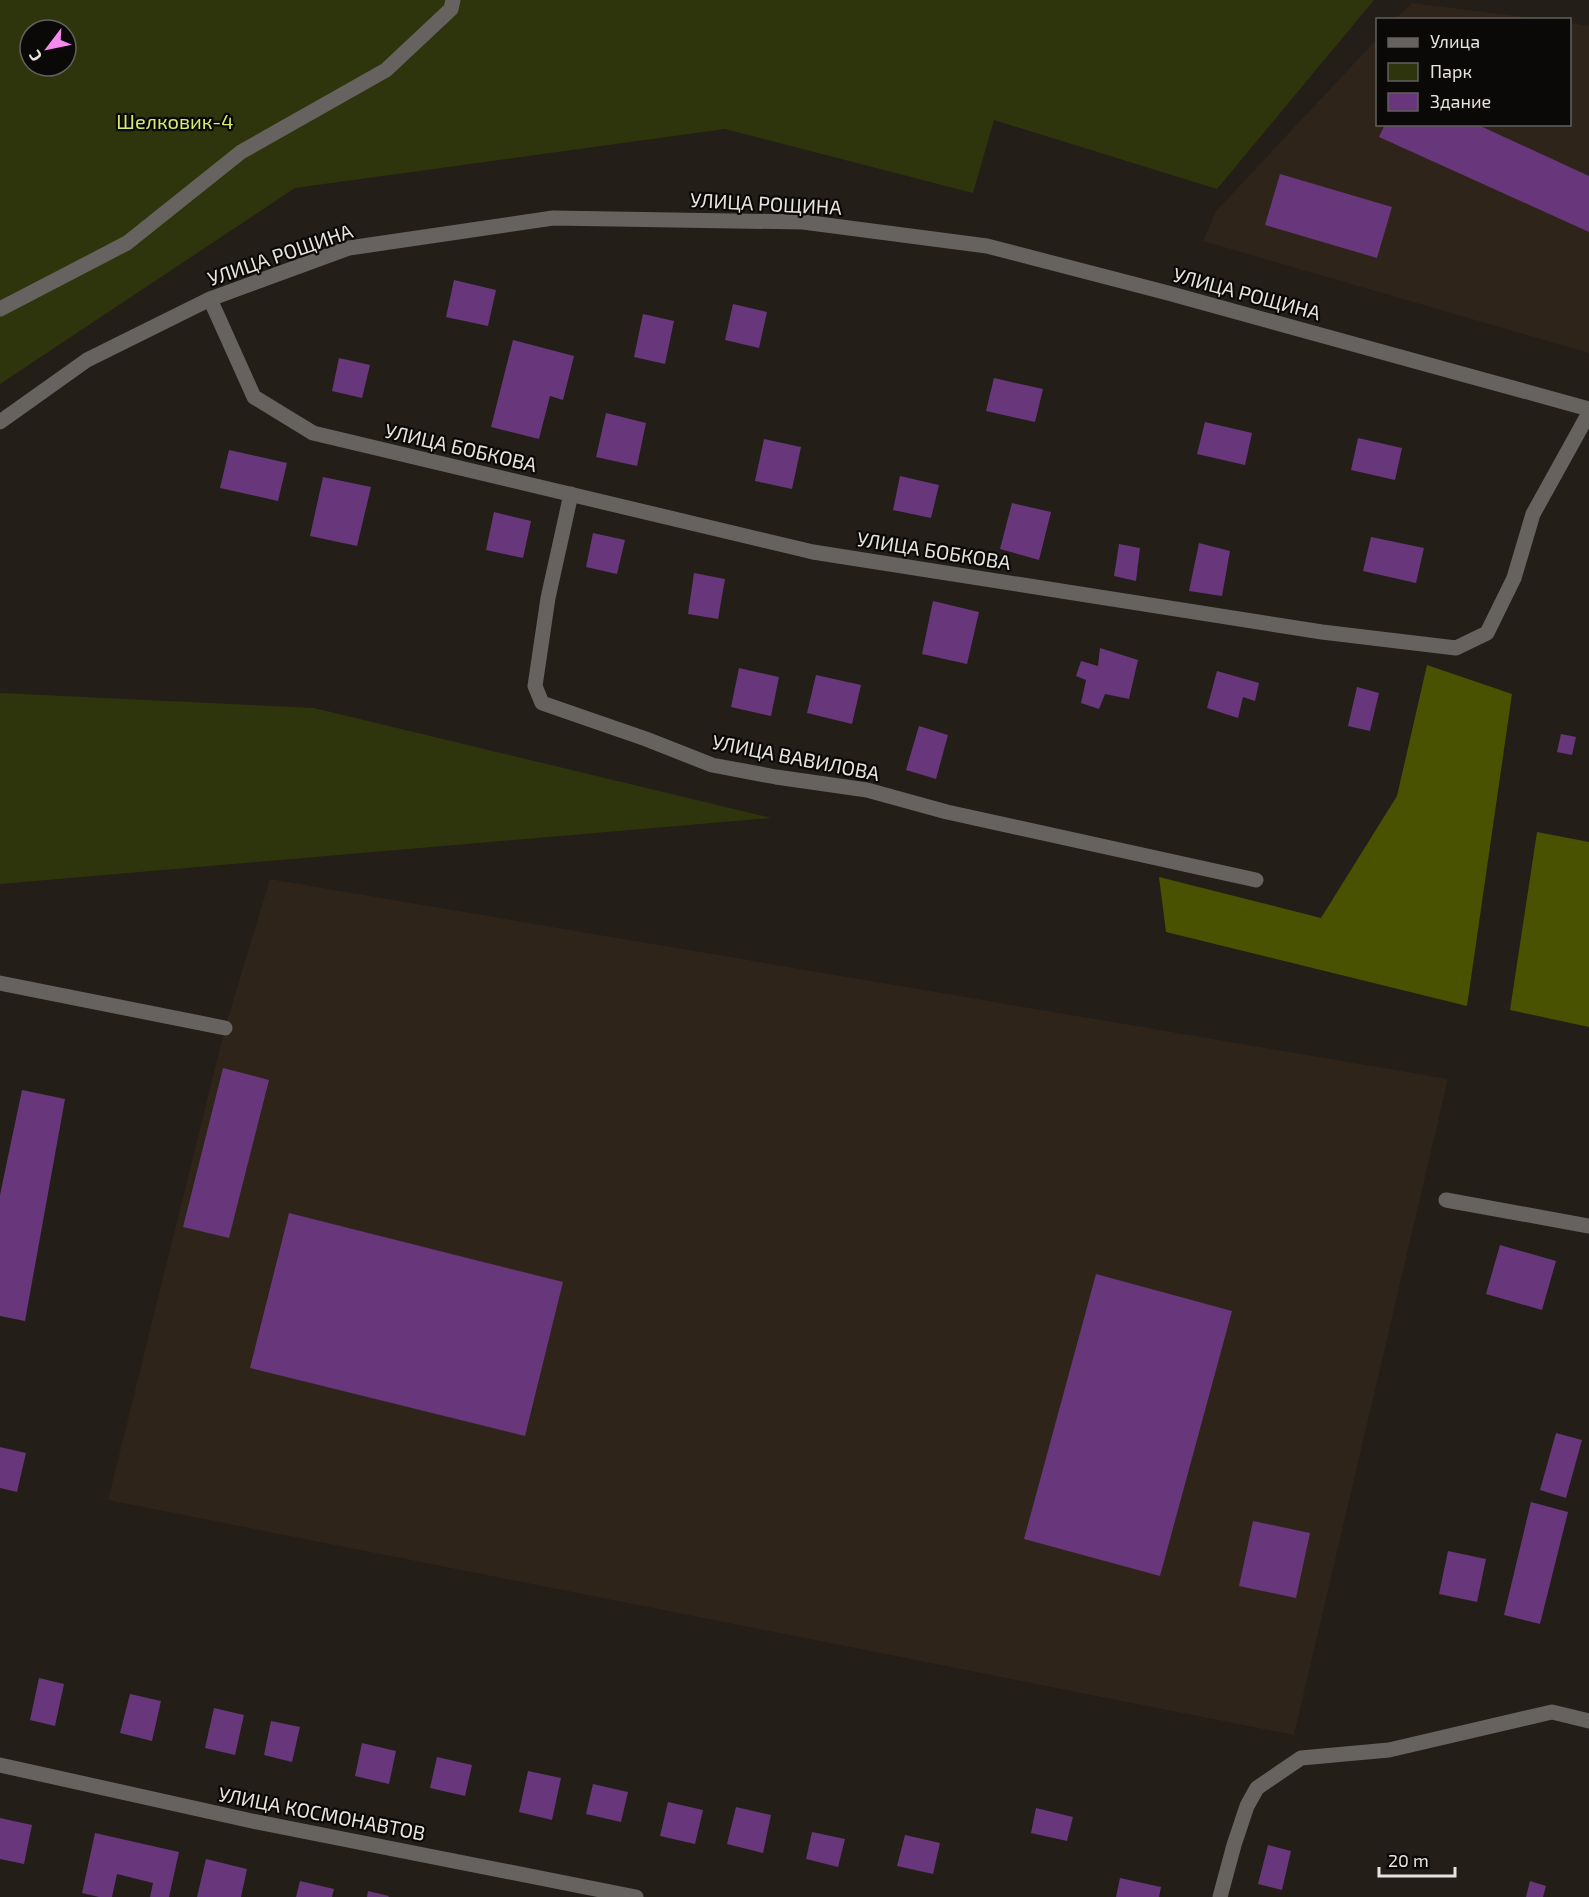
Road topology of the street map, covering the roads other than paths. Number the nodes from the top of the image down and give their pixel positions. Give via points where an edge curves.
1 (453, 0) edge
2 (210, 299) junction
3 (0, 309) edge
4 (1589, 411) edge
5 (0, 422) edge
6 (571, 494) junction
7 (1256, 880) dead end
8 (0, 983) edge
9 (225, 1029) dead end
10 (1446, 1200) dead end
11 (1589, 1226) edge
12 (1589, 1721) edge
13 (0, 1766) edge
14 (636, 1897) edge
15 (1220, 1897) edge

1 - 3 street via 450,9 386,70 241,152 127,243
2 - 4 street, УЛИЦА РОЩИНА via 349,248 553,218 803,222 987,246
2 - 5 street, УЛИЦА РОЩИНА via 87,360
2 - 6 street, УЛИЦА БОБКОВА via 254,397 313,433
4 - 6 street, УЛИЦА БОБКОВА via 1533,514 1514,578 1487,633 1456,648 1322,632 813,552
6 - 7 street, УЛИЦА ВАВИЛОВА via 548,598 535,686 542,703 712,765 867,790 947,812
8 - 9 street
10 - 11 street
12 - 15 street via 1552,1712 1389,1750 1301,1758 1257,1788 1247,1806
13 - 14 street, УЛИЦА КОСМОНАВТОВ

